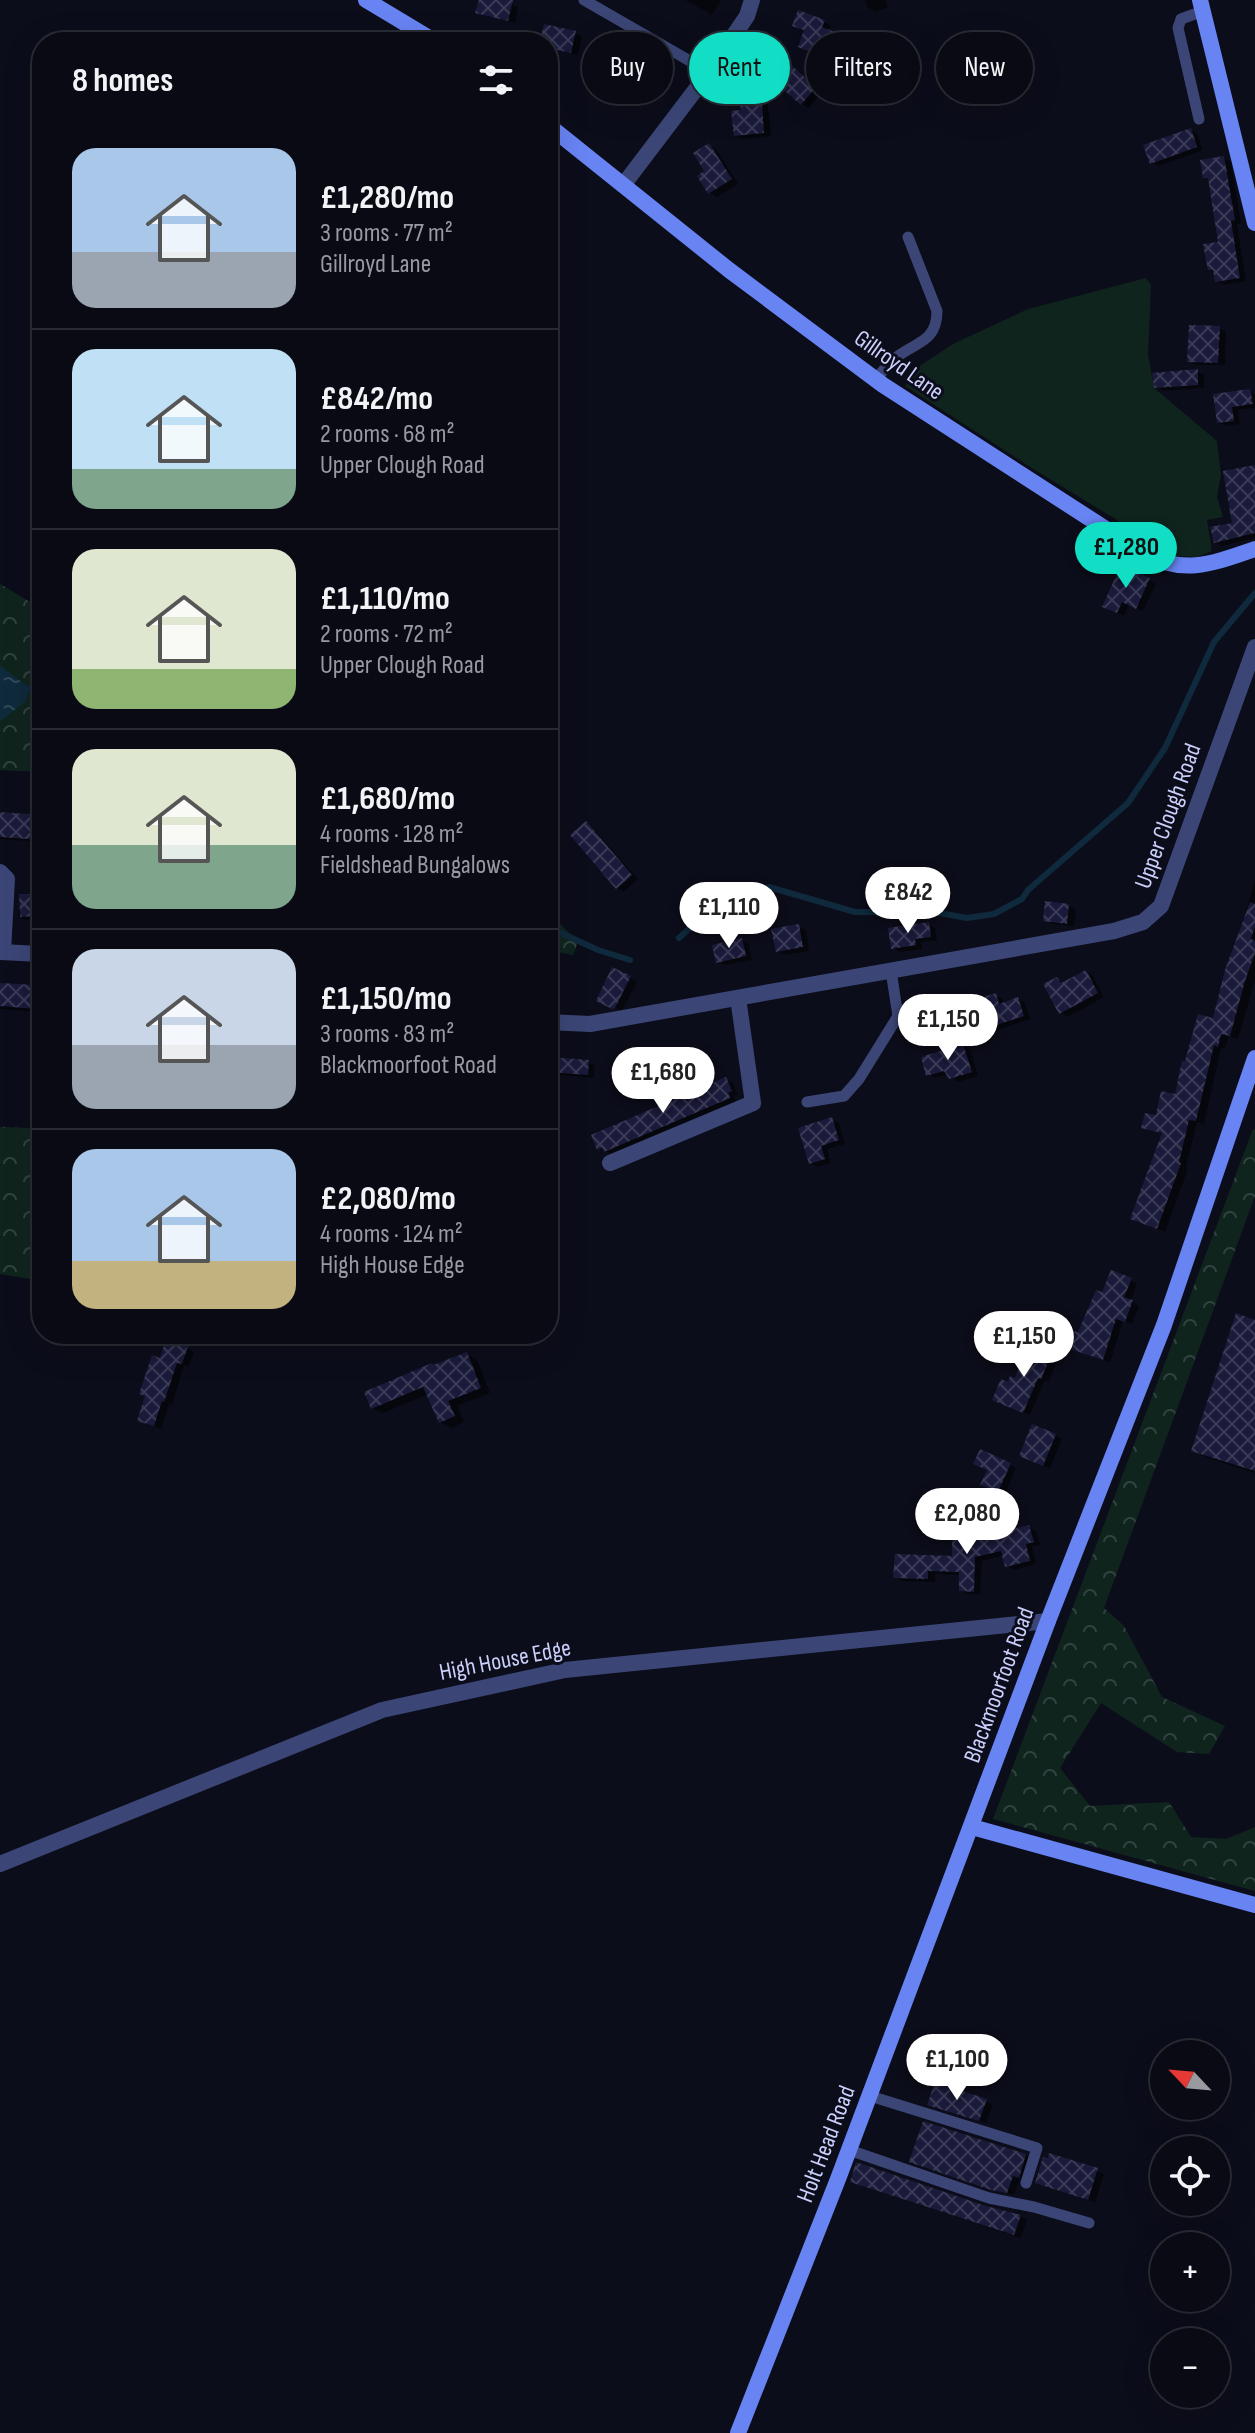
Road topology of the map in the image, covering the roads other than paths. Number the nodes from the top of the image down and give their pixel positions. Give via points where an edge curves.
1 (366, 0) edge
2 (584, 0) edge
3 (752, 0) edge
4 (1202, 6) edge
5 (419, 32) edge
6 (736, 32) edge
7 (689, 60) edge
8 (689, 98) edge
9 (1199, 119) dead end
10 (558, 133) edge
11 (624, 184) junction
12 (1252, 197) edge
13 (1255, 223) edge
14 (908, 237) dead end
15 (875, 380) junction
16 (1255, 549) edge
17 (1255, 647) edge
18 (0, 872) edge
19 (2, 952) edge
20 (32, 954) edge
21 (891, 971) junction
22 (738, 998) junction
23 (558, 1022) edge
24 (1255, 1058) edge
25 (807, 1102) dead end
26 (610, 1163) dead end
27 (1048, 1621) junction
28 (972, 1827) junction
29 (0, 1864) edge
30 (1255, 1905) edge
31 (870, 2096) junction
32 (849, 2150) junction
33 (1026, 2183) dead end
34 (1089, 2223) dead end
35 (738, 2433) edge

1 - 5 street
2 - 7 lane
3 - 6 street
4 - 9 lane via 1181,19 1178,28
4 - 12 street
8 - 11 street
10 - 11 street, Gillroyd Lane
11 - 15 street, Gillroyd Lane
12 - 13 street
14 - 15 lane via 937,311 937,324 930,336 894,359
15 - 16 street, Gillroyd Lane via 1162,564 1187,567
17 - 21 street, Upper Clough Road via 1161,906 1143,922 1114,931
18 - 19 street via 7,879
19 - 20 street
21 - 22 street, Upper Clough Road
21 - 25 lane via 898,1016 859,1079 844,1096
22 - 23 street, Upper Clough Road via 590,1024
22 - 26 street via 753,1103
24 - 27 street, Blackmoorfoot Road via 1164,1325
27 - 28 street, Blackmoorfoot Road
27 - 29 street, High House Edge via 565,1670 382,1710
28 - 30 street
28 - 31 street, Holt Head Road
31 - 32 street, Holt Head Road
31 - 33 lane via 1037,2148
32 - 34 lane via 989,2198
32 - 35 street, Holt Head Road

